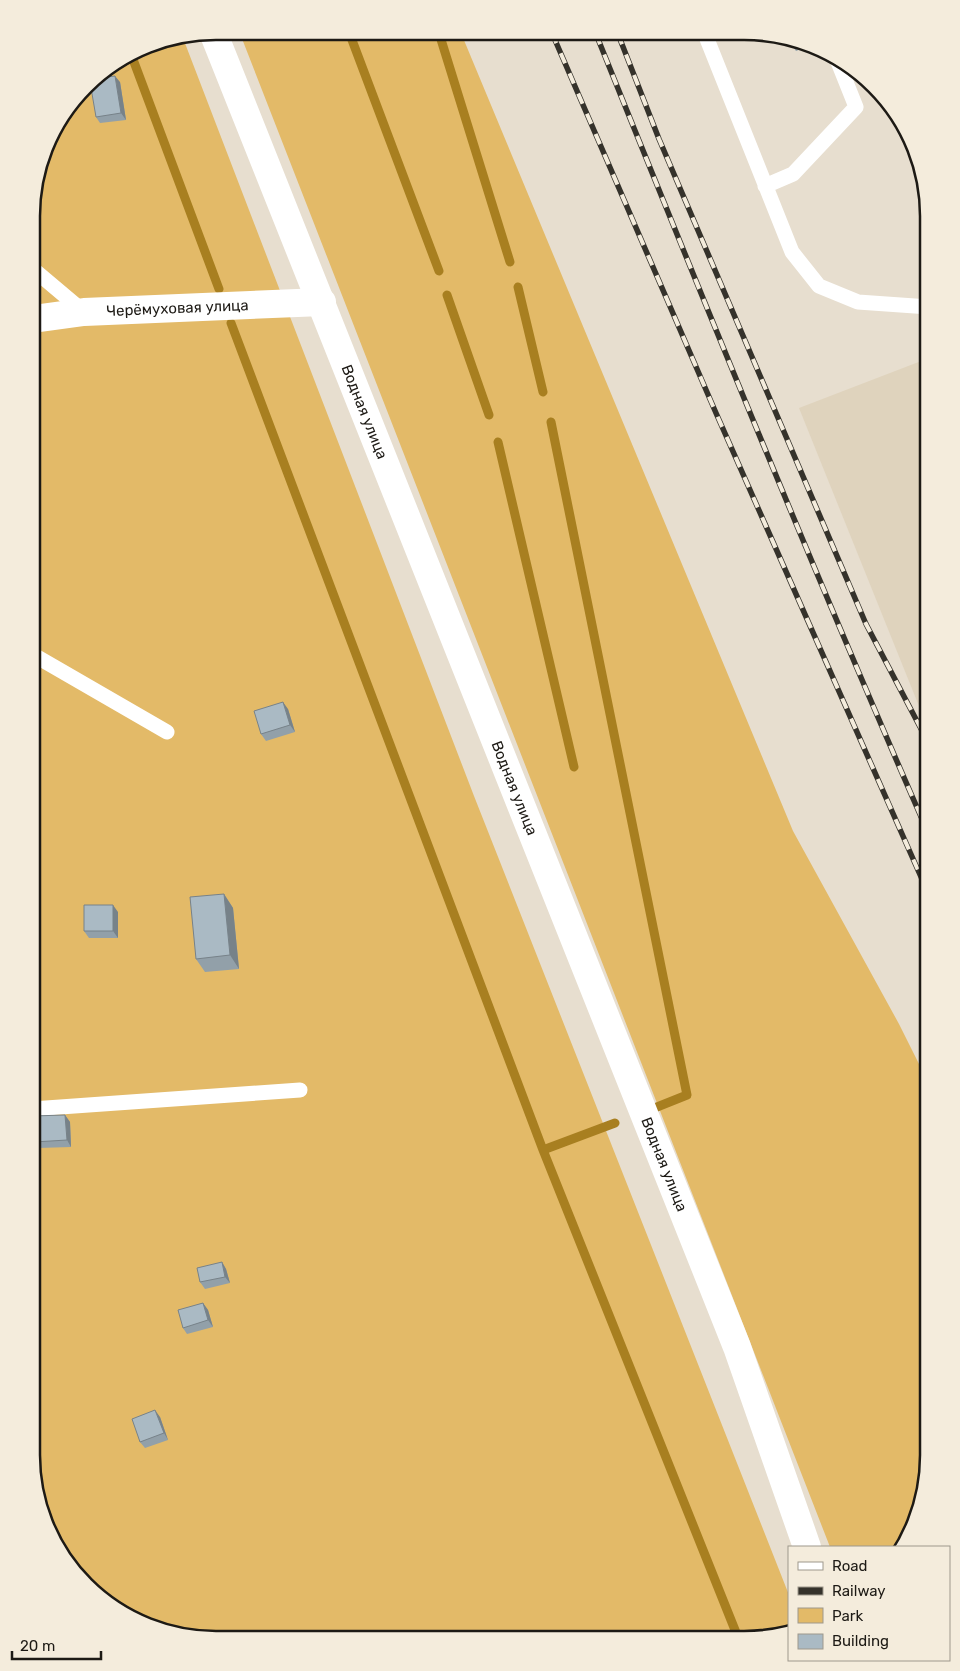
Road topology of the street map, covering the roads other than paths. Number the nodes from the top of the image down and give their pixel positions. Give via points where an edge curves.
1 (216, 40) edge
2 (707, 40) edge
3 (841, 69) edge
4 (765, 186) junction
5 (40, 275) edge
6 (322, 302) junction
7 (920, 306) edge
8 (84, 312) junction
9 (40, 318) edge
10 (40, 659) edge
11 (167, 732) dead end
12 (300, 1090) dead end
13 (40, 1108) edge
14 (807, 1546) edge

1 - 6 street, Водная улица
2 - 4 lane
3 - 4 lane via 856,107 793,174
4 - 7 lane via 792,252 819,286 858,302
5 - 8 lane
6 - 8 street, Черёмуховая улица
6 - 14 street, Водная улица via 737,1347
8 - 9 street, Черёмуховая улица
10 - 11 lane
12 - 13 lane

